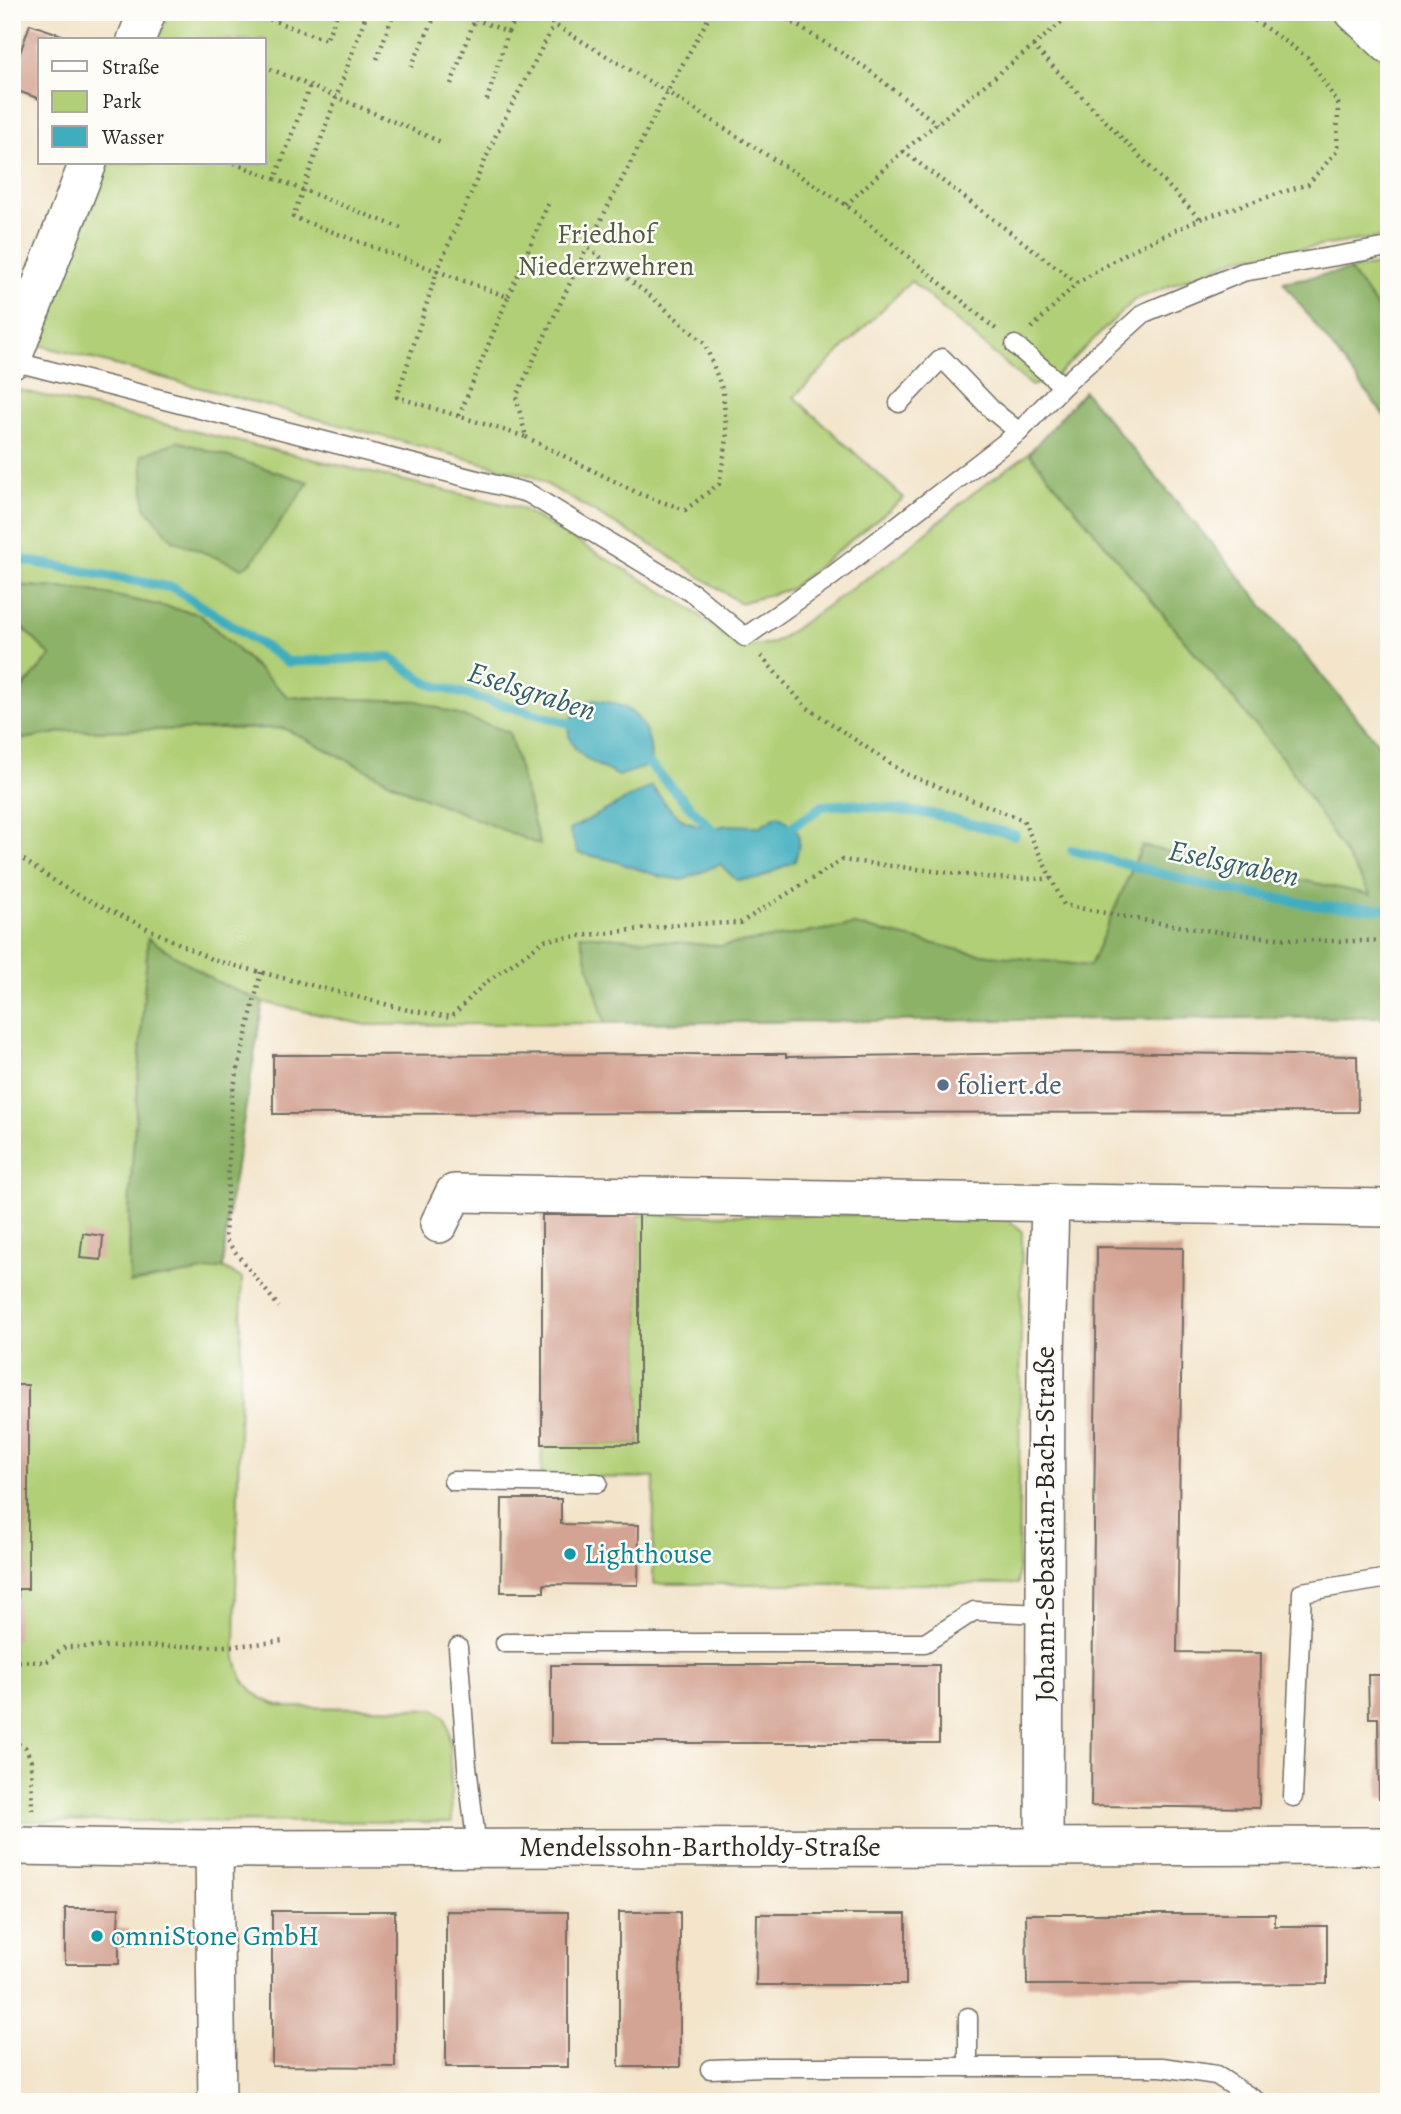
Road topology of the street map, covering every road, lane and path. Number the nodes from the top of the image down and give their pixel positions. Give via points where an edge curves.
1 (147, 12) edge
2 (250, 12) edge
3 (338, 12) edge
4 (367, 12) edge
5 (394, 12) edge
6 (437, 12) edge
7 (459, 12) edge
8 (520, 12) edge
9 (533, 12) edge
10 (712, 12) edge
11 (775, 12) edge
12 (1074, 12) edge
13 (1243, 12) edge
14 (1354, 12) edge
15 (475, 19) junction
16 (554, 25) junction
17 (508, 32) junction
18 (137, 38) edge
19 (1389, 45) edge
20 (1033, 46) junction
21 (377, 59) dead end
22 (266, 67) edge
23 (411, 67) dead end
24 (451, 84) dead end
25 (310, 86) junction
26 (667, 92) junction
27 (336, 97) junction
28 (486, 103) dead end
29 (937, 124) junction
30 (441, 142) dead end
31 (903, 151) junction
32 (88, 164) edge
33 (237, 164) edge
34 (275, 179) junction
35 (303, 189) junction
36 (548, 204) dead end
37 (846, 205) junction
38 (1200, 219) junction
39 (401, 228) dead end
40 (587, 247) junction
41 (1389, 247) edge
42 (437, 271) junction
43 (1077, 283) junction
44 (508, 297) junction
45 (1015, 345) junction
46 (12, 360) edge
47 (1063, 386) junction
48 (899, 403) dead end
49 (459, 416) junction
50 (1018, 432) junction
51 (526, 438) junction
52 (745, 636) junction
53 (12, 852) edge
54 (1051, 879) junction
55 (1389, 940) edge
56 (261, 972) junction
57 (1049, 1202) junction
58 (1389, 1208) edge
59 (439, 1224) dead end
60 (279, 1307) dead end
61 (453, 1481) dead end
62 (598, 1483) dead end
63 (1389, 1578) edge
64 (1045, 1614) junction
65 (285, 1641) dead end
66 (505, 1643) dead end
67 (458, 1647) dead end
68 (12, 1661) edge
69 (12, 1741) edge
70 (1293, 1797) dead end
71 (22, 1834) edge
72 (1044, 1845) junction
73 (1389, 1846) edge
74 (477, 1848) junction
75 (214, 1849) junction
76 (968, 2017) dead end
77 (968, 2067) junction
78 (710, 2069) dead end
79 (217, 2102) edge
80 (1258, 2102) edge

1 - 18 street
2 - 3 path via 326,40
4 - 27 path
5 - 21 path
6 - 23 path
7 - 15 path
8 - 17 path
9 - 16 path
10 - 26 path
11 - 29 path via 866,68
12 - 20 path
13 - 38 path via 1307,57 1338,103 1337,151 1308,184
14 - 19 street
15 - 17 path
15 - 24 path
16 - 26 path
16 - 42 path via 496,135
17 - 28 path
20 - 29 path
20 - 38 path
22 - 25 path
25 - 27 path
25 - 34 path
26 - 37 path
26 - 40 path
27 - 30 path
27 - 35 path
29 - 31 path
31 - 37 path
31 - 43 path
32 - 46 street
33 - 34 path
34 - 35 path
35 - 39 path
35 - 42 path via 293,217
36 - 44 path
37 - 45 path
38 - 43 path via 1132,250
40 - 51 path via 516,397
40 - 51 path via 705,344 723,391 727,439 719,484 685,510 640,494
41 - 47 lane via 1243,272 1144,313
42 - 44 path
42 - 49 path via 397,397
43 - 45 path
44 - 49 path
45 - 47 lane
46 - 52 lane via 528,493 694,594
47 - 50 lane
48 - 50 lane via 942,358
49 - 51 path
50 - 52 lane via 828,579
52 - 54 path via 805,706 906,774 1023,820
53 - 56 path via 92,902 213,960
54 - 55 path via 1064,905 1173,927 1296,940
54 - 56 path via 992,878 842,860 740,923 684,924 545,940 484,984 451,1017
56 - 60 path via 232,1094 225,1239
57 - 58 street
57 - 59 street via 454,1193
57 - 64 street, Johann-Sebastian-Bach-Straße
61 - 62 lane
63 - 70 lane via 1302,1592
64 - 66 lane via 974,1611 925,1643
64 - 72 street, Johann-Sebastian-Bach-Straße
65 - 68 path via 236,1646 65,1647 46,1662
67 - 74 lane
69 - 71 path via 25,1747 31,1759
71 - 75 street, Mendelssohn-Bartholdy-Straße
72 - 73 street, Mendelssohn-Bartholdy-Straße
72 - 74 street, Mendelssohn-Bartholdy-Straße
74 - 75 street, Mendelssohn-Bartholdy-Straße
75 - 79 street
76 - 77 lane
77 - 78 lane
77 - 80 lane via 1161,2067 1216,2075

